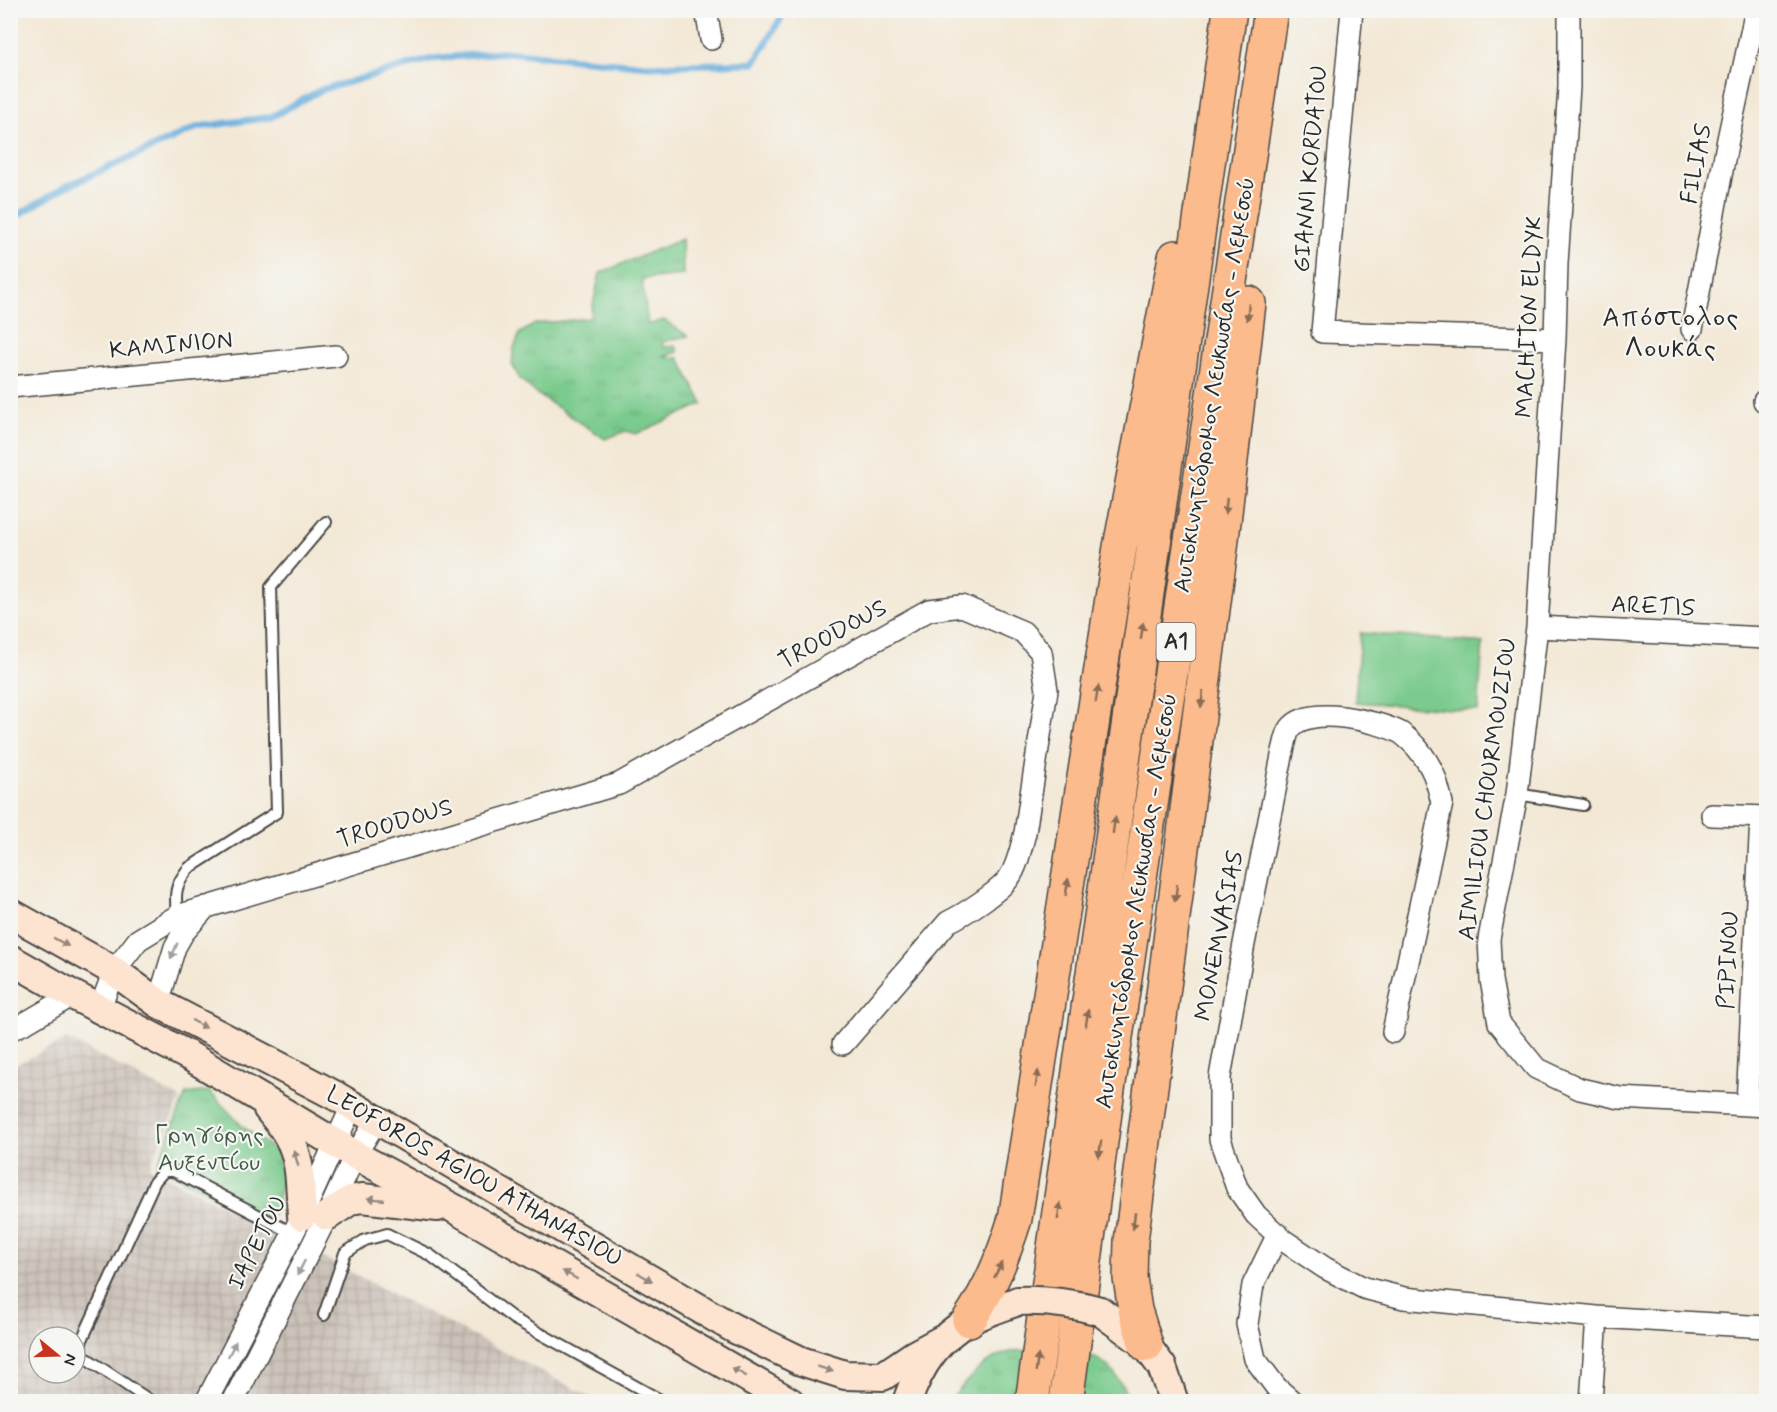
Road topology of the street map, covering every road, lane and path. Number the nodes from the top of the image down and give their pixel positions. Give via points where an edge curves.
1 (706, 10) edge
2 (1230, 10) edge
3 (1352, 10) edge
4 (1569, 10) edge
5 (1756, 10) edge
6 (1271, 11) edge
7 (711, 39) dead end
8 (1692, 329) dead end
9 (1555, 339) junction
10 (336, 356) dead end
11 (10, 387) edge
12 (326, 522) dead end
13 (1538, 627) junction
14 (1767, 638) edge
15 (1517, 794) junction
16 (1583, 805) dead end
17 (1712, 815) dead end
18 (1764, 817) edge
19 (206, 907) junction
20 (10, 913) edge
21 (177, 916) junction
22 (10, 959) edge
23 (114, 971) junction
24 (73, 994) junction
25 (158, 1003) junction
26 (100, 1008) junction
27 (10, 1030) edge
28 (1393, 1032) dead end
29 (843, 1044) dead end
30 (262, 1101) junction
31 (352, 1106) junction
32 (1757, 1106) edge
33 (377, 1120) junction
34 (345, 1149) junction
35 (455, 1209) junction
36 (307, 1222) junction
37 (1278, 1234) junction
38 (324, 1315) dead end
39 (1597, 1317) junction
40 (1767, 1327) edge
41 (958, 1329) junction
42 (1146, 1345) junction
43 (1175, 1398) edge
44 (152, 1401) edge
45 (206, 1401) edge
46 (233, 1401) edge
47 (664, 1401) edge
48 (790, 1401) edge
49 (907, 1401) edge
50 (1032, 1401) edge
51 (1066, 1401) edge
52 (1293, 1401) edge
53 (1591, 1401) edge

1 - 7 street
41 -> 2 highway via 985,1295 1003,1259 1015,1220 1120,547 1168,288
50 -> 2 highway, Αυτοκινητόδρομος Λευκωσίας - Λεμεσού / A1
3 - 9 street, GIANNI KORDATOU via 1322,332
4 - 9 street, MACHITON ELDYK via 1569,87
5 - 8 street, FILIAS
6 -> 42 highway via 1250,289 1221,548 1131,1241 1130,1278
6 -> 51 highway, Αυτοκινητόδρομος Λευκωσίας - Λεμεσού / A1 via 1108,1090
9 - 13 street, MACHITON ELDYK
10 - 11 street, KAMINION
12 - 21 lane via 271,587 278,812 189,868 179,880 175,894
13 - 14 street, ARETIS
13 - 15 street, AIMILIOU CHOURMOUZIOU
15 - 16 lane
15 - 32 street, AIMILIOU CHOURMOUZIOU via 1490,939 1491,980 1499,1023 1536,1068 1580,1089 1620,1098
17 - 18 street
18 - 32 street, PIPINOU
19 - 21 street, TROODOUS
19 -> 25 street via 175,947
19 - 29 street, TROODOUS via 619,784 930,610 962,606 1023,632 1041,652 1047,690 1020,853 1009,878 963,915 948,922
20 -> 23 main road, LEOFOROS AGIOU ATHANASIOU
21 - 23 street, TROODOUS via 138,940
22 - 24 main road, LEOFOROS AGIOU ATHANASIOU
23 - 25 main road, LEOFOROS AGIOU ATHANASIOU
23 - 26 street, TROODOUS
24 - 26 main road, LEOFOROS AGIOU ATHANASIOU
24 - 27 street
25 -> 31 main road, LEOFOROS AGIOU ATHANASIOU
26 - 30 main road, LEOFOROS AGIOU ATHANASIOU
28 - 37 street, MONEMVASIAS via 1442,803 1435,772 1418,748 1401,734 1330,714 1306,717 1290,728 1283,751 1220,1077 1220,1139 1237,1188 1256,1215
30 - 34 main road, LEOFOROS AGIOU ATHANASIOU
36 -> 30 main road via 289,1137
31 - 33 main road, LEOFOROS AGIOU ATHANASIOU
31 - 34 street, IAPETOU
33 - 34 street, IAPETOU
33 -> 41 main road, LEOFOROS AGIOU ATHANASIOU via 734,1328 801,1361 845,1376 883,1377
34 - 35 main road, LEOFOROS AGIOU ATHANASIOU
34 - 36 street, IAPETOU
35 -> 36 main road via 362,1198
48 -> 35 main road, LEOFOROS AGIOU ATHANASIOU
36 - 44 lane via 174,1171 164,1171 155,1180 81,1342 86,1358
45 -> 36 street, IAPETOU
36 -> 46 street, IAPETOU
37 - 39 street, MONEMVASIAS via 1325,1268 1364,1288 1404,1298
37 - 52 street via 1253,1285 1247,1324 1255,1359
38 - 47 lane via 345,1253 365,1240 387,1234 430,1255 514,1319
39 - 40 street, MONEMVASIAS
39 - 53 street
41 - 42 main road, LEOFOROS AGIOU ATHANASIOU, bridge via 1018,1301 1048,1300 1100,1311
41 - 49 main road via 928,1358
42 - 43 main road

